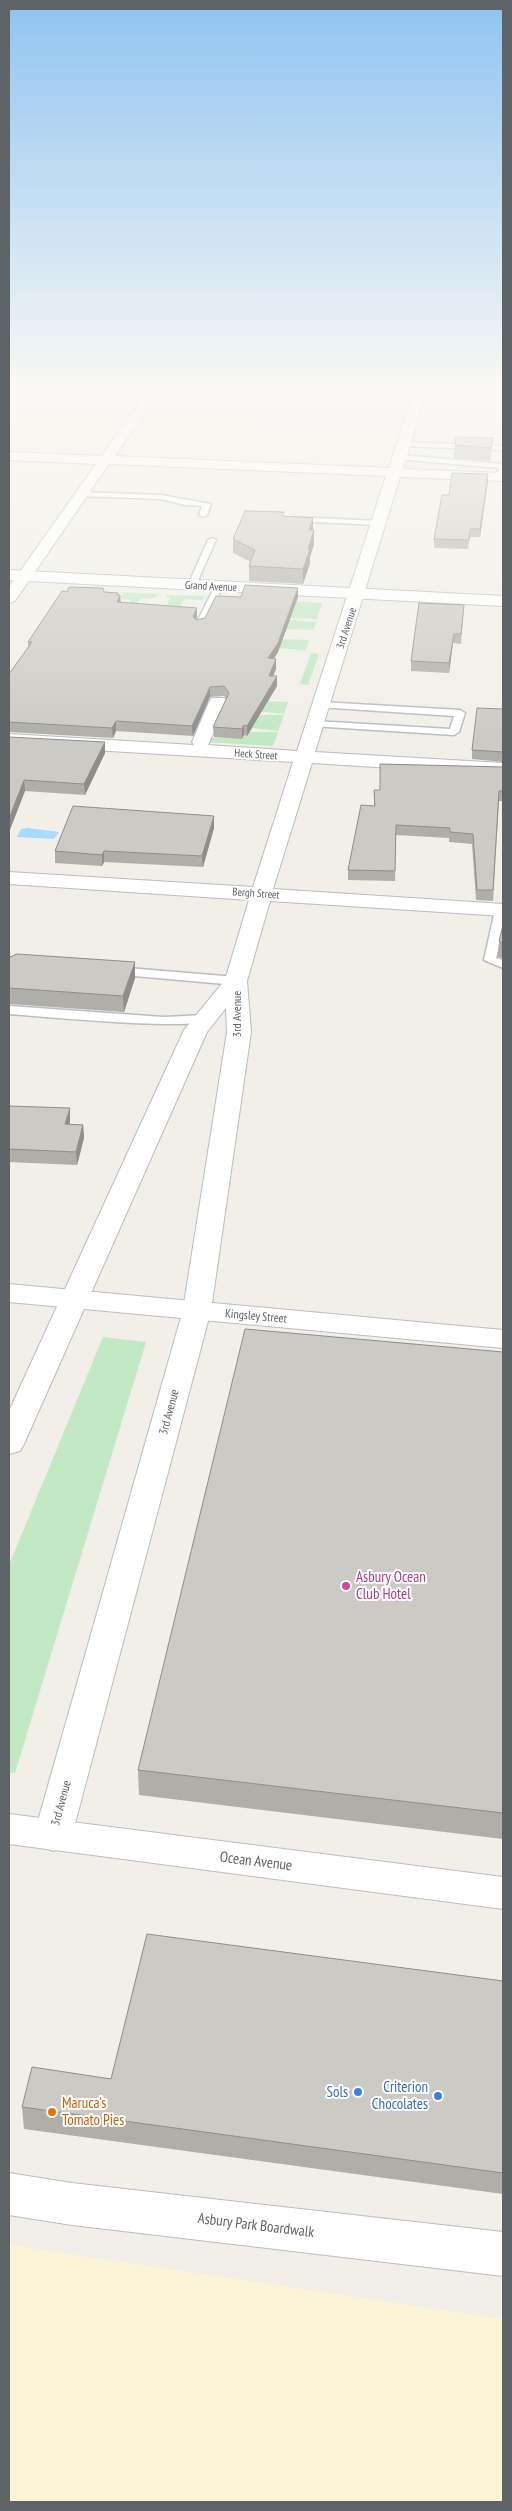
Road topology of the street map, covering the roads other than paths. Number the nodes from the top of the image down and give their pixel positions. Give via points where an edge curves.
1 (72, 506) edge
2 (206, 506) edge
3 (384, 506) edge
4 (203, 514) dead end
5 (285, 519) edge
6 (379, 523) junction
7 (212, 540) dead end
8 (16, 576) edge
9 (192, 585) junction
10 (219, 586) junction
11 (357, 593) junction
12 (9, 598) edge
13 (503, 600) edge
14 (199, 626) edge
15 (218, 702) edge
16 (321, 704) junction
17 (315, 724) junction
18 (9, 739) edge
19 (201, 742) dead end
20 (305, 757) junction
21 (503, 769) edge
22 (9, 878) edge
23 (261, 894) junction
24 (502, 910) edge
25 (503, 964) edge
26 (99, 970) edge
27 (236, 981) junction
28 (9, 1010) edge
29 (205, 1019) junction
30 (9, 1292) edge
31 (74, 1298) junction
32 (197, 1310) junction
33 (503, 1339) edge
34 (9, 1444) edge
35 (9, 1829) edge
36 (52, 1835) junction
37 (503, 1893) edge
38 (9, 2194) edge
39 (503, 2254) edge

1 - 8 street
2 - 4 lane
3 - 6 street, 3rd Avenue
5 - 6 lane
6 - 11 street, 3rd Avenue
7 - 9 lane
8 - 9 street, Grand Avenue
8 - 12 street
9 - 10 street, Grand Avenue
10 - 11 street, Grand Avenue
10 - 14 lane
11 - 13 street, Grand Avenue
11 - 16 street, 3rd Avenue
15 - 19 street
16 - 17 street, 3rd Avenue
16 - 17 lane via 460,713 454,732
17 - 20 street, 3rd Avenue
18 - 20 street, Heck Street
20 - 21 street, Heck Street
20 - 23 street, 3rd Avenue
22 - 23 street, Bergh Street
23 - 24 street, Bergh Street
23 - 27 street, 3rd Avenue
24 - 25 lane via 490,960
26 - 27 lane
27 - 29 street, 3rd Avenue
27 - 32 street, 3rd Avenue via 239,1032
28 - 29 lane via 164,1021
29 - 31 street, 3rd Avenue via 196,1030
30 - 31 street, Kingsley Street
31 - 32 street, Kingsley Street
31 - 34 street, 3rd Avenue
32 - 33 street, Kingsley Street
32 - 36 street, 3rd Avenue
35 - 36 street, Ocean Avenue
36 - 37 street, Ocean Avenue
38 - 39 street, Asbury Park Boardwalk

